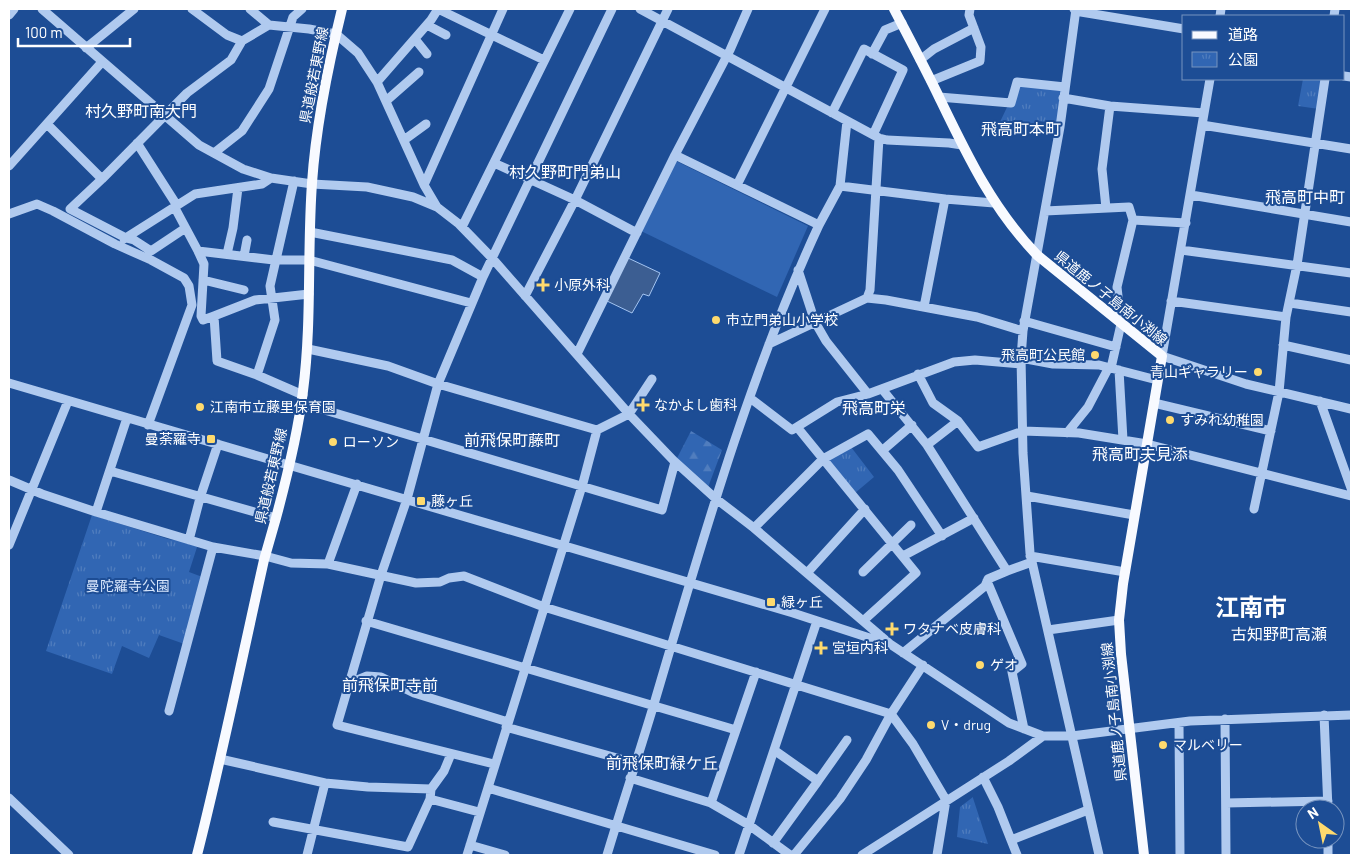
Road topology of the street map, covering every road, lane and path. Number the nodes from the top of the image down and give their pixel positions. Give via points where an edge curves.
1 (14, 9) edge
2 (134, 9) edge
3 (192, 9) edge
4 (250, 9) edge
5 (302, 9) edge
6 (342, 9) edge
7 (438, 9) edge
8 (502, 9) edge
9 (570, 9) edge
10 (612, 9) edge
11 (640, 9) edge
12 (668, 9) edge
13 (748, 9) edge
14 (825, 9) edge
15 (894, 9) edge
16 (970, 9) edge
17 (1075, 9) edge
18 (47, 10) edge
19 (9, 15) edge
20 (662, 21) junction
21 (902, 24) junction
22 (269, 25) junction
23 (427, 25) junction
24 (289, 28) junction
25 (974, 28) junction
26 (1182, 29) edge
27 (336, 34) junction
28 (446, 35) dead end
29 (490, 35) junction
30 (415, 39) junction
31 (242, 40) junction
32 (86, 48) junction
33 (427, 54) dead end
34 (872, 54) junction
35 (727, 55) junction
36 (544, 60) junction
37 (920, 60) junction
38 (102, 62) junction
39 (419, 72) dead end
40 (1210, 80) edge
41 (1325, 80) edge
42 (931, 81) junction
43 (377, 82) junction
44 (786, 86) junction
45 (1065, 87) junction
46 (939, 97) junction
47 (1064, 98) junction
48 (386, 101) junction
49 (1110, 106) junction
50 (832, 113) junction
51 (1204, 113) junction
52 (165, 116) junction
53 (847, 121) junction
54 (47, 124) junction
55 (426, 124) dead end
56 (1202, 125) junction
57 (876, 136) junction
58 (404, 140) junction
59 (137, 144) junction
60 (1314, 144) junction
61 (962, 145) junction
62 (1351, 148) edge
63 (214, 153) junction
64 (675, 155) junction
65 (494, 163) junction
66 (9, 166) edge
67 (271, 178) junction
68 (102, 179) junction
69 (530, 179) junction
70 (294, 181) junction
71 (312, 184) junction
72 (424, 185) junction
73 (737, 185) junction
74 (840, 186) junction
75 (238, 188) junction
76 (876, 190) junction
77 (1191, 195) junction
78 (945, 199) junction
79 (575, 200) junction
80 (994, 203) junction
81 (175, 206) junction
82 (437, 208) junction
83 (1106, 208) junction
84 (11, 211) edge
85 (1045, 211) junction
86 (1304, 214) junction
87 (1133, 220) junction
88 (1351, 222) edge
89 (1186, 223) junction
90 (819, 225) junction
91 (462, 228) junction
92 (184, 229) dead end
93 (310, 232) junction
94 (637, 233) junction
95 (126, 238) junction
96 (247, 240) dead end
97 (116, 244) junction
98 (1181, 250) junction
99 (198, 251) junction
100 (228, 254) junction
101 (1037, 255) junction
102 (244, 256) junction
103 (492, 258) junction
104 (276, 260) junction
105 (309, 260) junction
106 (1297, 265) junction
107 (798, 270) junction
108 (1351, 273) edge
109 (483, 277) junction
110 (203, 280) junction
111 (244, 290) dead end
112 (309, 294) junction
113 (525, 296) junction
114 (271, 298) junction
115 (867, 298) junction
116 (1172, 301) junction
117 (471, 302) junction
118 (1290, 303) junction
119 (924, 307) junction
120 (1351, 312) edge
121 (214, 316) junction
122 (1286, 317) junction
123 (1024, 321) junction
124 (815, 322) junction
125 (1121, 324) junction
126 (1023, 331) junction
127 (769, 344) junction
128 (1283, 345) junction
129 (1116, 347) junction
130 (308, 350) junction
131 (577, 354) junction
132 (1162, 356) junction
133 (1351, 360) edge
134 (1021, 361) junction
135 (1113, 368) junction
136 (918, 374) junction
137 (257, 375) junction
138 (652, 379) dead end
139 (1158, 380) junction
140 (9, 383) edge
141 (438, 384) junction
142 (882, 389) junction
143 (1279, 392) junction
144 (868, 394) junction
145 (750, 398) junction
146 (302, 399) junction
147 (68, 401) junction
148 (1320, 401) junction
149 (1154, 403) junction
150 (1351, 409) edge
151 (629, 414) junction
152 (127, 418) junction
153 (958, 421) junction
154 (148, 425) junction
155 (912, 425) junction
156 (797, 427) junction
157 (597, 430) junction
158 (1023, 431) junction
159 (1271, 431) junction
160 (1067, 433) junction
161 (424, 439) junction
162 (1123, 440) junction
163 (218, 444) junction
164 (1147, 444) junction
165 (927, 445) junction
166 (883, 450) junction
167 (823, 459) junction
168 (675, 462) junction
169 (289, 464) junction
170 (110, 471) junction
171 (1262, 474) junction
172 (9, 480) edge
173 (356, 484) junction
174 (581, 487) junction
175 (1351, 488) edge
176 (31, 490) junction
177 (1027, 496) junction
178 (1351, 496) edge
179 (200, 498) junction
180 (715, 498) junction
181 (407, 499) junction
182 (865, 509) junction
183 (1254, 509) dead end
184 (96, 512) junction
185 (1134, 515) junction
186 (276, 518) junction
187 (974, 518) junction
188 (911, 525) dead end
189 (754, 528) junction
190 (942, 536) junction
191 (189, 540) junction
192 (892, 543) junction
193 (9, 545) edge
194 (562, 545) junction
195 (213, 547) junction
196 (265, 556) junction
197 (903, 556) junction
198 (1031, 559) junction
199 (328, 564) junction
200 (1007, 571) junction
201 (863, 572) dead end
202 (1125, 572) junction
203 (807, 573) junction
204 (381, 575) junction
205 (987, 581) junction
206 (689, 582) junction
207 (544, 607) junction
208 (1119, 620) junction
209 (366, 621) junction
210 (817, 621) junction
211 (863, 621) junction
212 (1048, 630) junction
213 (890, 644) junction
214 (670, 646) junction
215 (903, 653) junction
216 (923, 665) junction
217 (526, 667) junction
218 (756, 672) junction
219 (350, 682) junction
220 (796, 684) junction
221 (653, 705) junction
222 (169, 711) dead end
223 (891, 714) junction
224 (1324, 715) junction
225 (1351, 715) edge
226 (1225, 719) junction
227 (1179, 723) junction
228 (507, 724) junction
229 (1024, 729) junction
230 (1130, 729) junction
231 (736, 730) junction
232 (1043, 736) junction
233 (1072, 736) junction
234 (847, 740) dead end
235 (774, 750) junction
236 (451, 754) junction
237 (220, 759) junction
238 (635, 763) junction
239 (494, 764) junction
240 (983, 777) junction
241 (630, 778) junction
242 (818, 781) junction
243 (325, 783) junction
244 (488, 788) junction
245 (432, 789) junction
246 (9, 798) edge
247 (430, 799) junction
248 (1328, 799) edge
249 (946, 800) junction
250 (711, 803) junction
251 (1226, 803) junction
252 (1295, 804) edge
253 (1088, 810) junction
254 (479, 812) junction
255 (273, 822) dead end
256 (616, 825) junction
257 (749, 826) junction
258 (313, 831) junction
259 (1011, 840) junction
260 (773, 843) junction
261 (470, 845) junction
262 (69, 855) edge
263 (197, 855) edge
264 (307, 855) edge
265 (467, 855) edge
266 (505, 855) edge
267 (607, 855) edge
268 (715, 855) edge
269 (739, 855) edge
270 (792, 855) edge
271 (863, 855) edge
272 (937, 855) edge
273 (1017, 855) edge
274 (1099, 855) edge
275 (1144, 855) edge
276 (1180, 855) edge
277 (1226, 855) edge

1 - 19 street
2 - 32 street
3 - 31 street via 227,35
4 - 22 street
5 - 24 street via 293,17
6 - 27 main road, 県道般若東野線
7 - 23 street
7 - 29 street
8 - 29 street
9 - 36 street
10 - 69 street
11 - 20 street
12 - 20 street
13 - 35 street
14 - 44 street
15 - 21 main road, 県道鹿ノ子島南小渕線
16 - 25 street
17 - 26 street
17 - 45 street
18 - 32 street
20 - 35 street
20 - 79 street
21 - 34 street via 885,30
21 - 37 main road, 県道鹿ノ子島南小渕線
22 - 24 street
22 - 31 street
23 - 28 street
23 - 30 street
24 - 27 street
24 - 63 street via 269,89 242,130
25 - 37 street
25 - 42 street via 981,47 980,61
27 - 43 street via 358,53
27 - 71 main road, 県道般若東野線 via 317,126
29 - 36 street
29 - 72 street
30 - 33 street
30 - 43 street
31 - 52 street via 232,60 187,93
32 - 38 street
34 - 50 street via 864,50
34 - 57 street via 903,70
35 - 44 street
35 - 64 street
36 - 65 street
37 - 42 main road, 県道鹿ノ子島南小渕線
38 - 52 street
38 - 54 street
39 - 48 street
40 - 51 street
41 - 60 street
42 - 46 main road, 県道鹿ノ子島南小渕線
43 - 48 street
44 - 50 street
44 - 73 street
45 - 46 street via 1017,82 1011,103
45 - 47 street
46 - 61 main road, 県道鹿ノ子島南小渕線
47 - 49 street
47 - 85 street
48 - 58 street
49 - 51 street
49 - 83 street via 1102,170
50 - 53 street
51 - 56 street
52 - 59 street
52 - 63 street via 199,145
53 - 57 street
53 - 74 street
54 - 66 street
54 - 68 street
55 - 58 street
56 - 60 street
56 - 77 street
57 - 61 street via 887,140
57 - 76 street
58 - 72 street
59 - 68 street
59 - 81 street
60 - 62 street
60 - 86 street
61 - 80 main road, 県道鹿ノ子島南小渕線
63 - 67 street via 243,169
64 - 73 street
64 - 94 street
65 - 69 street
65 - 91 street
67 - 70 street
67 - 75 street via 262,184
68 - 95 street via 70,209
69 - 79 street
69 - 103 street
70 - 71 street
70 - 104 street
71 - 82 street via 367,187 413,197
71 - 93 main road, 県道般若東野線
72 - 82 street
73 - 90 street
74 - 76 street
74 - 90 street
75 - 81 street via 195,194
75 - 100 street
76 - 78 street
76 - 115 street
77 - 86 street
77 - 89 street
78 - 80 street
78 - 119 street
79 - 94 street
79 - 113 street
80 - 101 main road, 県道鹿ノ子島南小渕線
81 - 95 street
81 - 99 street
82 - 91 street
83 - 85 street
83 - 87 street via 1129,207
84 - 97 street via 37,204
85 - 101 street
86 - 88 street
86 - 106 street
87 - 89 street
87 - 125 street via 1117,287
89 - 98 street
90 - 107 street
91 - 103 street
92 - 95 street via 151,251
93 - 105 main road, 県道般若東野線
93 - 109 street via 452,260
94 - 131 street
95 - 97 street
96 - 102 street
97 - 154 street via 184,278 192,296 192,305
98 - 106 street
98 - 116 street
99 - 100 street
99 - 110 street via 204,264
100 - 102 street
101 - 123 street
101 - 125 main road, 県道鹿ノ子島南小渕線
102 - 104 street
103 - 109 street
103 - 113 street
104 - 105 street
104 - 114 street via 270,286
105 - 112 main road, 県道般若東野線
105 - 117 street
106 - 108 street
106 - 118 street
107 - 124 street
107 - 127 street
109 - 117 street
110 - 111 street
110 - 121 street via 201,316 203,320
112 - 114 street
112 - 130 main road, 県道般若東野線
113 - 131 street
114 - 121 street via 256,300
114 - 137 street via 275,320
115 - 119 street
115 - 124 street
116 - 122 street
116 - 132 street
117 - 141 street
118 - 120 street
118 - 122 street
119 - 126 street via 978,317
121 - 137 street via 217,361
122 - 128 street
123 - 126 street
123 - 129 street
124 - 127 street
124 - 144 street
125 - 129 street
125 - 132 main road, 県道鹿ノ子島南小渕線
126 - 134 street
127 - 145 street
128 - 133 street
128 - 143 street
129 - 135 street
130 - 141 street via 388,366
130 - 146 main road, 県道般若東野線
131 - 151 street
132 - 139 main road, 県道鹿ノ子島南小渕線
132 - 143 street
134 - 135 street
134 - 136 street via 954,362
134 - 158 street
135 - 139 street
135 - 160 street
135 - 162 street
136 - 142 street
136 - 153 street via 933,403
137 - 146 street
138 - 151 street
139 - 149 main road, 県道鹿ノ子島南小渕線
140 - 147 street
141 - 157 street
141 - 161 street
142 - 144 street
142 - 155 street
143 - 148 street
143 - 159 street
144 - 156 street via 836,402
145 - 156 street via 792,430
145 - 180 street
146 - 161 street
146 - 169 main road, 県道般若東野線
147 - 152 street
147 - 176 street
148 - 150 street
148 - 175 street
149 - 159 street
149 - 164 main road, 県道鹿ノ子島南小渕線
151 - 157 street
151 - 168 street
152 - 154 street
152 - 170 street
153 - 158 street via 978,447
153 - 165 street
154 - 163 street
155 - 165 street
155 - 166 street
156 - 167 street
157 - 174 street
158 - 160 street
158 - 177 street
159 - 171 street
160 - 162 street
161 - 174 street
161 - 181 street
162 - 164 street
163 - 169 street
163 - 179 street
164 - 171 street
164 - 185 main road, 県道鹿ノ子島南小渕線
165 - 187 street
166 - 167 street via 868,434
166 - 190 street
167 - 182 street
167 - 189 street
168 - 174 street via 662,510
168 - 180 street
169 - 173 street
169 - 186 main road, 県道般若東野線
170 - 179 street
170 - 184 street
171 - 178 street
171 - 183 street
172 - 176 street
173 - 181 street
173 - 199 street
174 - 194 street
176 - 184 street
176 - 193 street
177 - 185 street
177 - 198 street
179 - 186 street
179 - 191 street
180 - 189 street
180 - 206 street
181 - 194 street
181 - 204 street
182 - 192 street
182 - 203 street
184 - 191 street
185 - 202 main road, 県道鹿ノ子島南小渕線
186 - 196 main road, 県道般若東野線
187 - 190 street
187 - 200 street
188 - 192 street
189 - 203 street
190 - 197 street
191 - 195 street
192 - 197 street
192 - 201 street
194 - 206 street
194 - 207 street
195 - 196 street
195 - 222 street
196 - 199 street via 290,563
196 - 237 main road, 県道般若東野線
197 - 211 street via 916,573
198 - 200 street
198 - 202 street
198 - 212 street
199 - 204 street
200 - 205 street
202 - 208 main road, 県道鹿ノ子島南小渕線
203 - 211 street
204 - 207 street via 416,582 440,582 464,576
204 - 209 street
205 - 215 street
205 - 229 street via 1022,664 1012,672
206 - 210 street
206 - 214 street
207 - 214 street
207 - 217 street
208 - 212 street
208 - 230 main road, 県道鹿ノ子島南小渕線
209 - 217 street
209 - 219 street
210 - 213 street
210 - 220 street
211 - 213 street
212 - 233 street
213 - 215 street
214 - 218 street
214 - 221 street
215 - 216 street
216 - 223 street
216 - 229 street via 998,717
217 - 221 street
217 - 228 street
218 - 220 street
218 - 231 street
219 - 228 street via 367,676 381,677 414,693
219 - 236 street via 337,726
220 - 223 street
220 - 235 street
221 - 231 street
221 - 238 street
223 - 249 street
223 - 270 street via 840,799
224 - 225 street
224 - 226 street
224 - 248 street
226 - 227 street
226 - 251 street
227 - 230 street
227 - 276 street
228 - 238 street
228 - 239 street
229 - 232 street
230 - 233 street
230 - 275 main road, 県道鹿ノ子島南小渕線
231 - 250 street
232 - 233 street
232 - 240 street
233 - 253 street
234 - 242 street
235 - 242 street
235 - 257 street
236 - 239 street
236 - 245 street
237 - 243 street
237 - 263 main road, 県道般若東野線
238 - 241 street
239 - 244 street
240 - 249 street
240 - 259 street
241 - 250 street
241 - 256 street
242 - 260 street
243 - 245 street
243 - 258 street
244 - 254 street
244 - 256 street
245 - 247 street
246 - 262 street
247 - 254 street
247 - 258 street via 408,847
249 - 271 street
249 - 272 street
250 - 257 street
251 - 252 street
251 - 277 street
253 - 259 street
253 - 274 street
254 - 261 street
255 - 258 street
256 - 267 street
256 - 268 street
257 - 260 street
257 - 269 street
258 - 264 street
259 - 273 street
260 - 270 street
261 - 265 street
261 - 266 street

